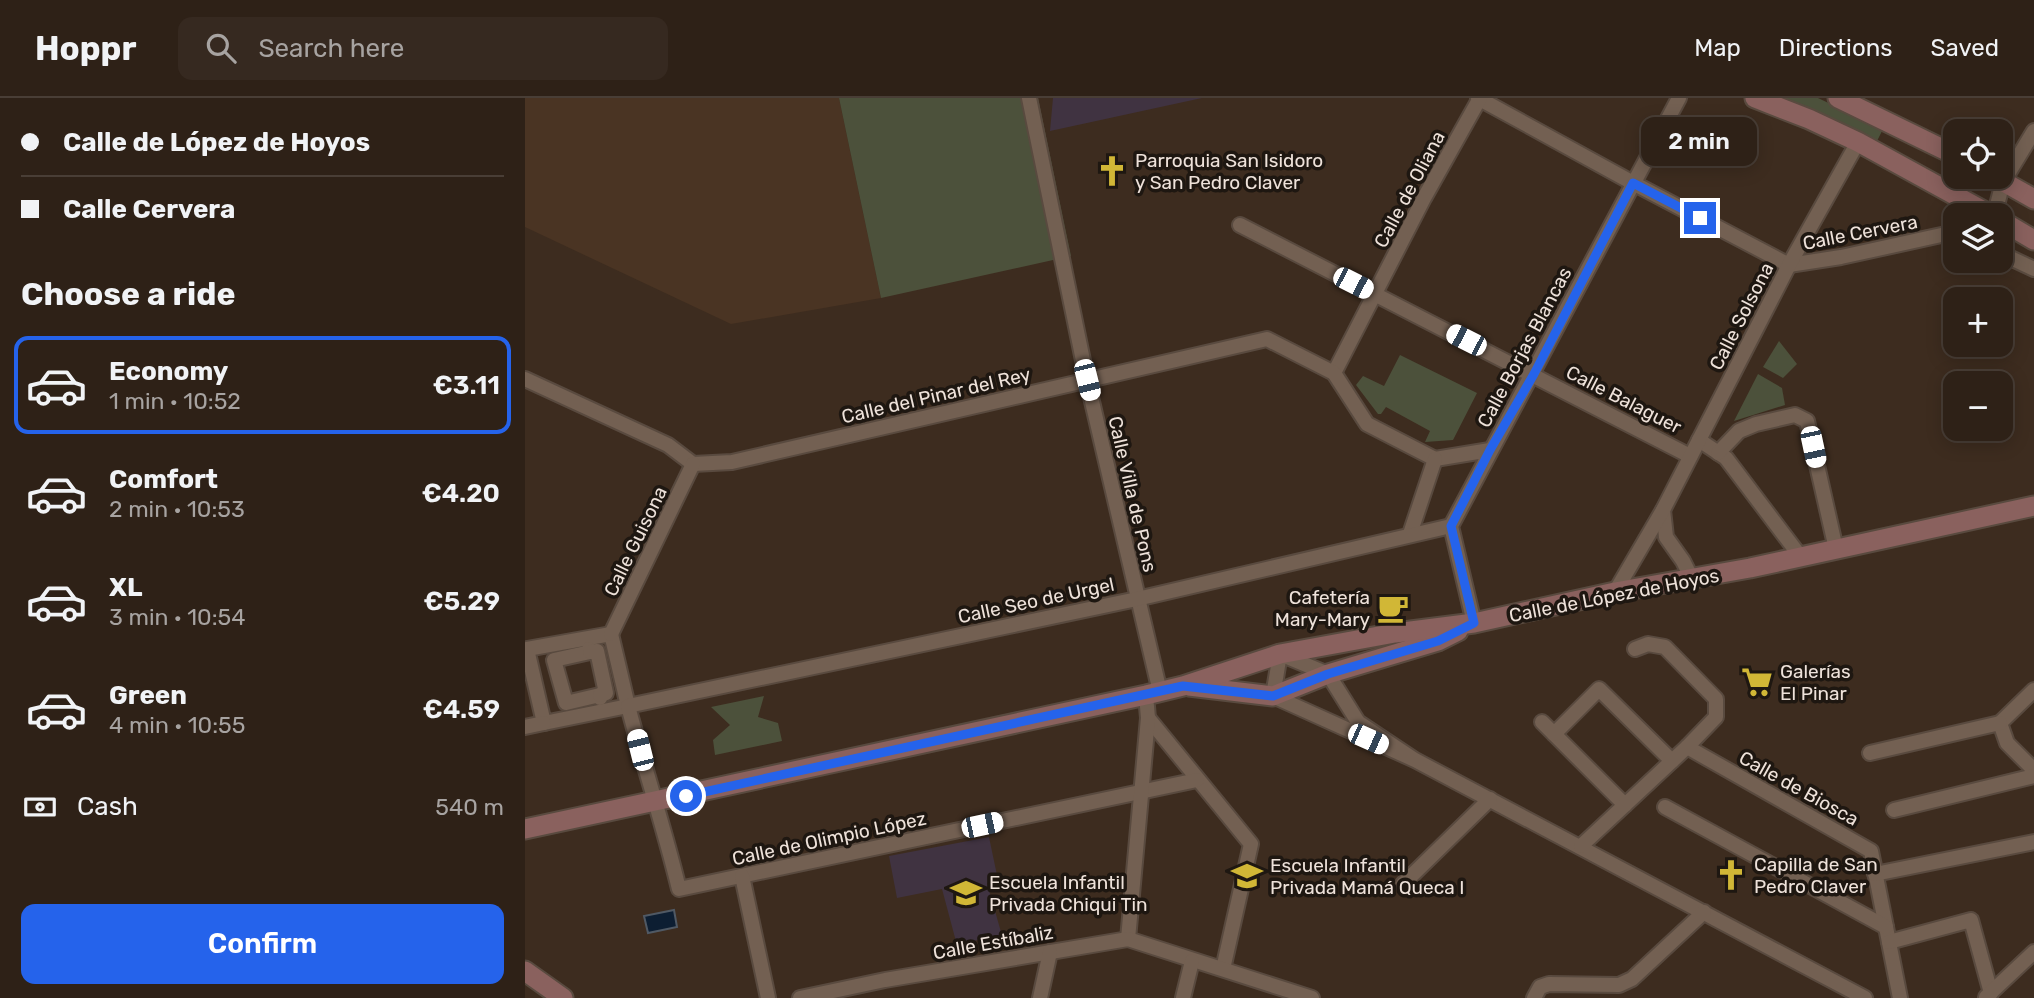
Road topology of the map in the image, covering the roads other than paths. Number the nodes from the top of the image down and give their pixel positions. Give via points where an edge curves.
1 (1029, 98) edge
2 (1479, 98) edge
3 (1679, 98) edge
4 (1755, 98) edge
5 (1838, 98) edge
6 (2034, 131) edge
7 (1858, 142) junction
8 (1943, 149) edge
9 (2013, 160) edge
10 (1633, 183) junction
11 (2013, 187) edge
12 (2034, 199) edge
13 (1970, 203) edge
14 (1240, 225) dead end
15 (2013, 227) edge
16 (1943, 235) edge
17 (2034, 240) edge
18 (2013, 259) edge
19 (1789, 265) junction
20 (2034, 269) edge
21 (1376, 294) junction
22 (1334, 373) junction
23 (1534, 374) junction
24 (525, 379) edge
25 (1087, 380) junction
26 (1699, 440) junction
27 (1490, 450) junction
28 (1718, 453) junction
29 (1690, 456) junction
30 (1434, 459) junction
31 (693, 464) junction
32 (2033, 505) edge
33 (1663, 510) junction
34 (1451, 526) junction
35 (1411, 534) junction
36 (1836, 549) junction
37 (1800, 556) junction
38 (1692, 579) junction
39 (1615, 592) junction
40 (1137, 599) junction
41 (1474, 623) junction
42 (611, 634) junction
43 (526, 649) edge
44 (1635, 649) dead end
45 (1280, 654) junction
46 (1328, 674) junction
47 (1183, 686) junction
48 (2034, 690) edge
49 (1153, 694) junction
50 (600, 696) joint
51 (1273, 696) junction
52 (628, 706) junction
53 (1148, 718) junction
54 (1542, 722) dead end
55 (544, 723) junction
56 (2000, 723) junction
57 (525, 727) edge
58 (1554, 734) junction
59 (1687, 747) junction
60 (1870, 753) dead end
61 (1415, 760) junction
62 (1672, 761) junction
63 (2034, 770) edge
64 (2034, 776) edge
65 (1197, 779) junction
66 (1141, 792) junction
67 (1490, 799) junction
68 (656, 802) junction
69 (1625, 805) junction
70 (1665, 807) dead end
71 (1894, 810) dead end
72 (525, 829) edge
73 (2034, 842) edge
74 (1581, 846) junction
75 (1875, 874) junction
76 (742, 876) junction
77 (1403, 884) dead end
78 (1704, 912) junction
79 (1886, 927) junction
80 (1128, 939) junction
81 (1889, 942) junction
82 (1050, 952) junction
83 (2034, 952) edge
84 (1192, 961) junction
85 (1223, 968) junction
86 (525, 971) edge
87 (1988, 995) edge
88 (563, 998) edge
89 (768, 998) edge
90 (800, 998) edge
91 (1040, 998) edge
92 (1183, 998) edge
93 (1312, 998) edge
94 (1535, 998) edge
95 (1865, 998) edge
96 (1901, 998) edge

1 - 25 street, Calle Villa de Pons
2 - 10 street, Calle Cervera
2 - 21 street, Calle de Oliana
3 - 10 street, Calle Borjas Blancas
4 - 7 street
5 - 8 street
6 - 9 street
7 - 13 street
7 - 19 street, Calle Solsona
10 - 19 street, Calle Cervera
10 - 23 street, Calle Borjas Blancas
11 - 12 street
14 - 21 street, Calle Balaguer
15 - 17 street
16 - 19 street, Calle Cervera
18 - 20 street
19 - 26 street, Calle Solsona
21 - 22 street, Calle de Oliana
21 - 23 street, Calle Balaguer
22 - 25 street, Calle del Pinar del Rey via 1267,339
22 - 30 street via 1367,424
23 - 27 street, Calle Borjas Blancas
23 - 29 street, Calle Balaguer
24 - 31 street via 668,445
25 - 31 street, Calle del Pinar del Rey via 732,462
25 - 40 street, Calle Villa de Pons
26 - 28 street
26 - 29 street, Calle Solsona
27 - 30 street
27 - 34 street, Calle Borjas Blancas
28 - 36 street via 1739,431 1756,424 1795,415 1807,421
28 - 37 street
29 - 33 street, Calle Solsona
30 - 35 street
31 - 42 street, Calle Guisona
32 - 36 street, Calle de López de Hoyos
33 - 38 street via 1666,537
33 - 39 street, Calle Solsona
34 - 35 street, Calle Seo de Urgel
34 - 41 street
35 - 40 street, Calle Seo de Urgel
36 - 37 street, Calle de López de Hoyos
37 - 38 street, Calle de López de Hoyos
38 - 39 street, Calle de López de Hoyos
39 - 41 street, Calle de López de Hoyos
40 - 49 street, Calle Villa de Pons
40 - 52 street, Calle Seo de Urgel
41 - 45 street, Calle de López de Hoyos
41 - 46 street via 1438,641
42 - 43 street
42 - 52 street
43 - 55 street
44 - 59 street via 1648,643 1665,647 1716,699 1716,717
45 - 46 street
45 - 47 street, Calle de López de Hoyos
45 - 51 street
46 - 51 street
46 - 61 street via 1358,722
47 - 49 street, Calle de López de Hoyos
47 - 51 street
48 - 56 street
49 - 53 street, Calle Villa de Pons
49 - 68 street, Calle de López de Hoyos
50 - 50 street via 606,693 597,651 554,660 566,703
51 - 61 street
52 - 55 street, Calle Seo de Urgel
52 - 68 street
53 - 65 street
53 - 66 street, Calle Villa de Pons
54 - 58 street
55 - 57 street
56 - 60 street
56 - 63 street via 2007,743
58 - 62 street via 1599,689
58 - 69 street
59 - 62 street
59 - 75 street, Calle de Biosca via 1871,851
61 - 67 street
62 - 69 street
64 - 71 street
65 - 66 street, Calle de Olimpio López
65 - 85 street via 1251,844
66 - 76 street, Calle de Olimpio López
66 - 80 street, Calle Villa de Pons
67 - 74 street
67 - 77 street
68 - 72 street, Calle de López de Hoyos
68 - 76 street, Calle de Olimpio López via 679,889
69 - 74 street
70 - 79 street
73 - 75 street
74 - 78 street
75 - 79 street, Calle de Biosca
76 - 89 street
78 - 94 street via 1632,979 1619,985 1549,984 1539,987
78 - 95 street
79 - 81 street, Calle de Biosca
80 - 82 street, Calle Estíbaliz
80 - 84 street, Calle Estíbaliz
81 - 87 street via 1971,920
81 - 96 street, Calle de Biosca
82 - 90 street, Calle Estíbaliz
82 - 91 street
83 - 87 street
84 - 85 street, Calle Estíbaliz
84 - 92 street
85 - 93 street, Calle Estíbaliz
86 - 88 street

